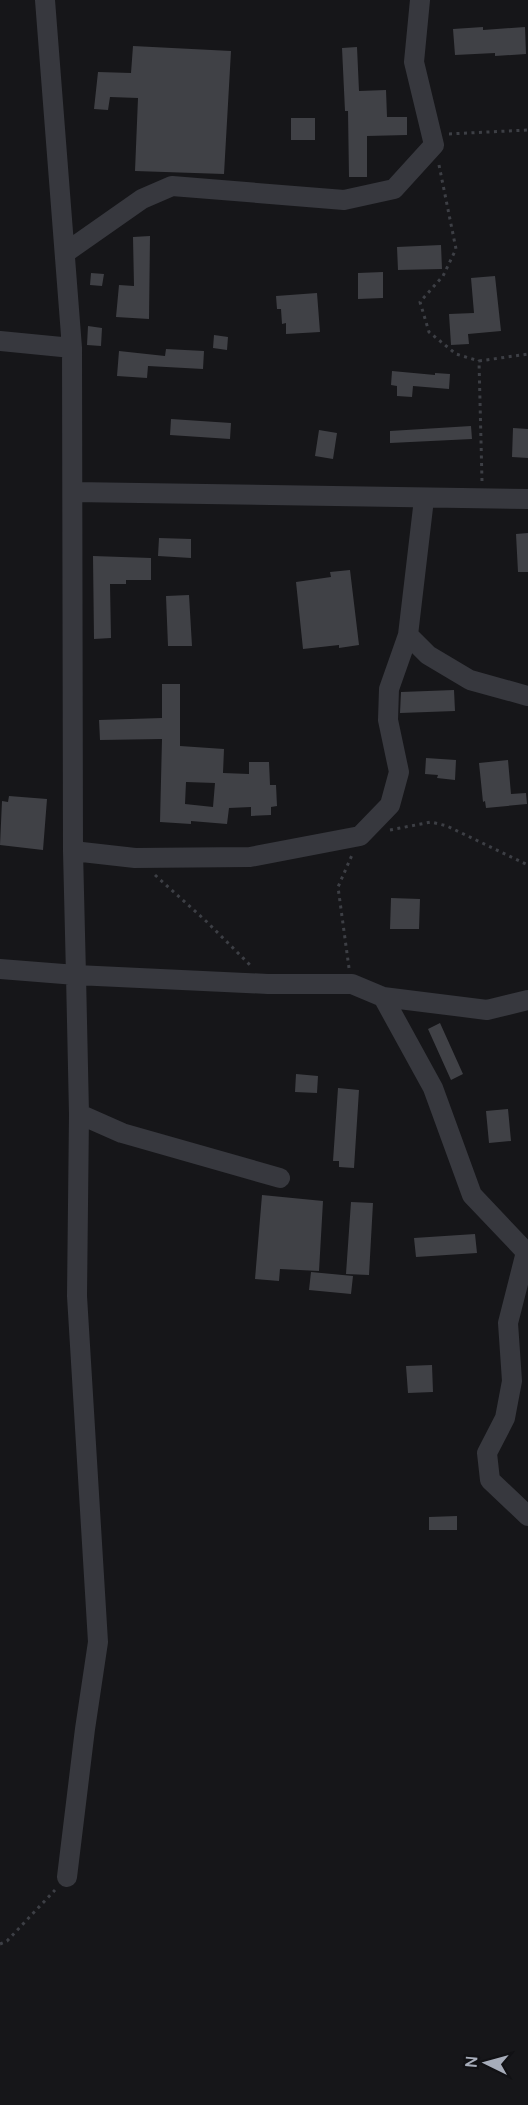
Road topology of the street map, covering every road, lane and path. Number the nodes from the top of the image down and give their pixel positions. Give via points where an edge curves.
1 (45, 0) edge
2 (420, 0) edge
3 (528, 130) edge
4 (434, 145) junction
5 (65, 253) junction
6 (0, 341) edge
7 (72, 348) junction
8 (528, 354) edge
9 (480, 361) junction
10 (73, 492) junction
11 (424, 499) junction
12 (483, 499) junction
13 (528, 500) edge
14 (408, 635) junction
15 (528, 696) edge
16 (360, 836) junction
17 (74, 851) junction
18 (135, 858) junction
19 (528, 865) edge
20 (0, 969) edge
21 (76, 975) junction
22 (268, 984) junction
23 (352, 984) junction
24 (382, 997) junction
25 (528, 999) edge
26 (79, 1114) junction
27 (280, 1178) dead end
28 (527, 1253) edge
29 (528, 1516) edge
30 (67, 1877) joint
31 (0, 1944) edge

1 - 5 street
2 - 4 street via 414,62
3 - 4 path via 447,134
4 - 5 street via 394,189 344,200 172,186 142,200
4 - 9 path via 456,249 443,276 420,302 429,332 456,354
5 - 7 street
6 - 7 street
7 - 10 street
8 - 9 path
9 - 12 path
10 - 11 street
10 - 17 street
11 - 12 street
11 - 14 street
12 - 13 street
14 - 15 street via 428,655 471,680
14 - 16 street via 389,689 388,720 399,772 390,805
16 - 18 street via 250,857
16 - 19 path via 430,822 447,826
16 - 23 path via 338,887
17 - 18 street
17 - 21 street
18 - 22 path via 207,922
20 - 21 street
21 - 22 street
21 - 26 street
22 - 23 street
23 - 24 street
24 - 25 street via 487,1010
24 - 28 street via 433,1088 472,1195
26 - 27 street via 122,1133
26 - 30 street via 77,1296 98,1642
28 - 29 street via 508,1323 512,1381 505,1418 487,1453 490,1480
30 - 31 path

